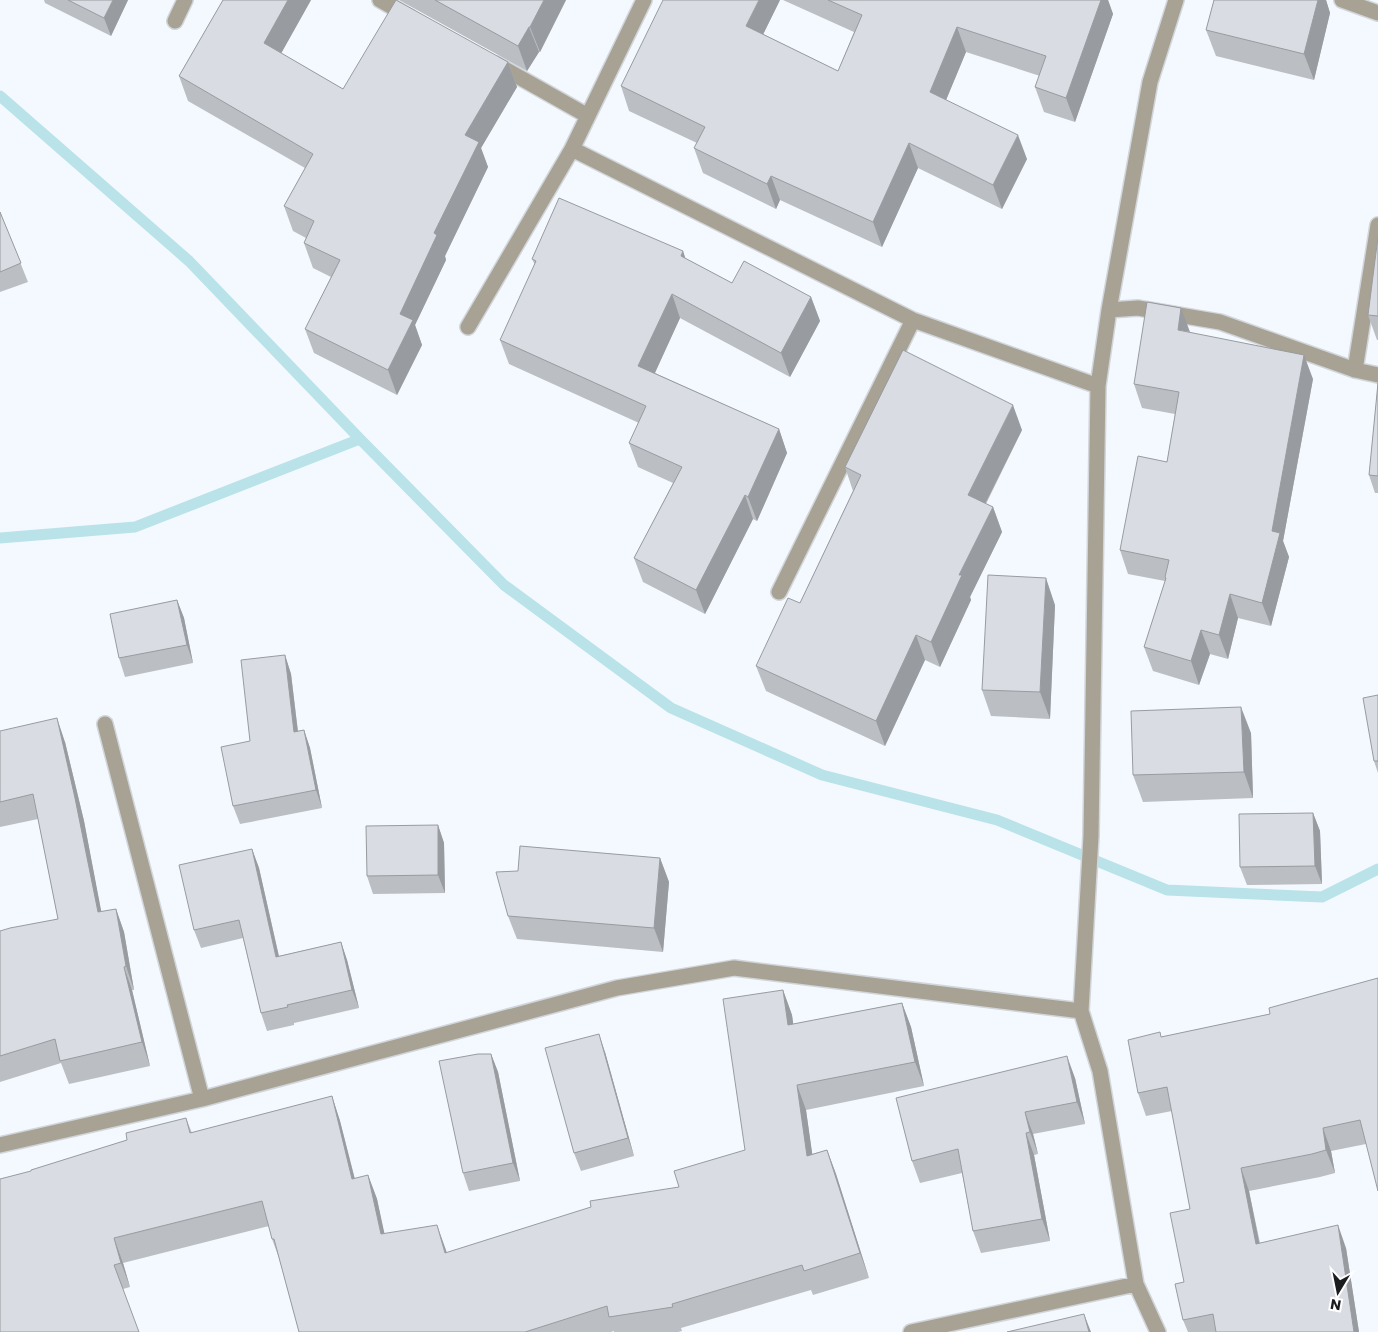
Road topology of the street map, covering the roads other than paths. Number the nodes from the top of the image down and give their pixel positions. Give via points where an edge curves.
1 (185, 0) edge
2 (380, 0) edge
3 (644, 0) edge
4 (1176, 0) edge
5 (1342, 0) edge
6 (1378, 12) edge
7 (175, 21) dead end
8 (424, 24) edge
9 (484, 58) edge
10 (588, 116) junction
11 (572, 149) junction
12 (1378, 225) edge
13 (1109, 310) junction
14 (913, 320) junction
15 (468, 328) dead end
16 (1355, 370) junction
17 (1378, 375) edge
18 (1098, 386) junction
19 (779, 592) dead end
20 (105, 724) dead end
21 (1082, 1011) junction
22 (202, 1099) junction
23 (0, 1145) edge
24 (1136, 1284) junction
25 (910, 1332) edge
26 (1158, 1332) edge

1 - 7 street
2 - 8 street
3 - 10 street
4 - 13 street via 1150,82
5 - 6 street
9 - 10 street
10 - 11 street
11 - 14 street
11 - 15 street
12 - 16 street
13 - 16 street via 1138,308 1220,322
13 - 18 street
14 - 18 street
14 - 19 street
16 - 17 street
18 - 21 street via 1091,836
20 - 22 street
21 - 22 street via 734,968 617,988
21 - 24 street via 1100,1071
22 - 23 street
24 - 25 street
24 - 26 street

